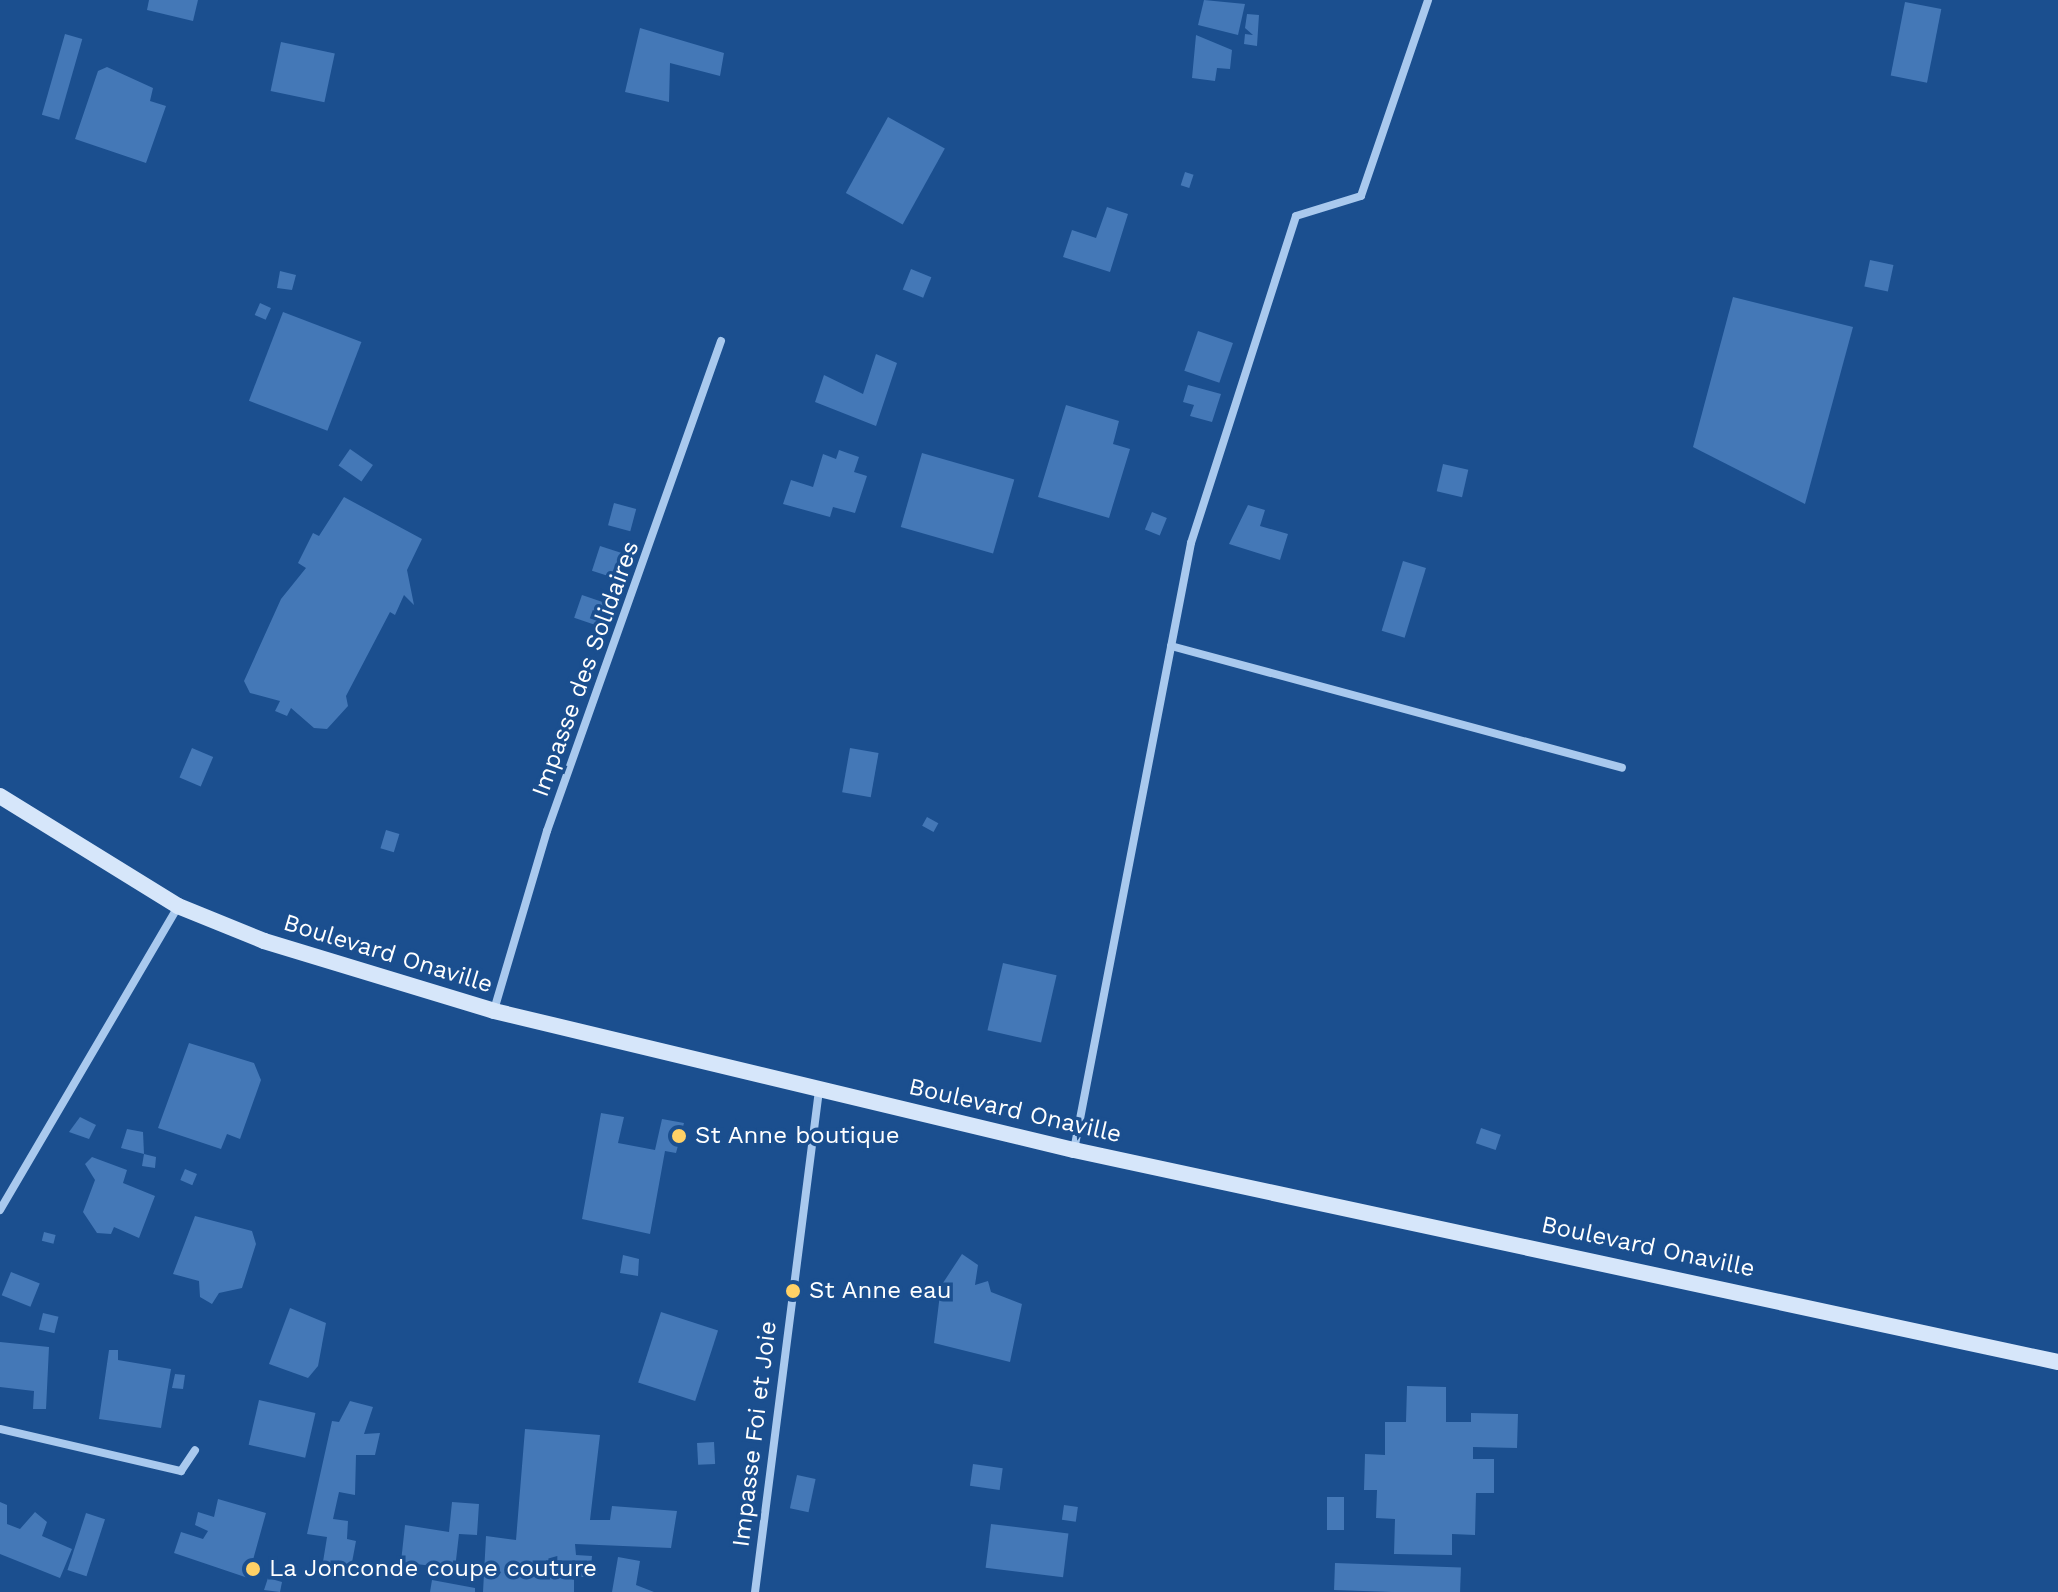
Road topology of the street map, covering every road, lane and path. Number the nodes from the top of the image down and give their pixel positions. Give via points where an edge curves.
1 (1428, 0) edge
2 (721, 341) dead end
3 (1171, 646) junction
4 (1622, 768) dead end
5 (0, 796) edge
6 (178, 906) junction
7 (494, 1011) junction
8 (819, 1090) junction
9 (1074, 1150) junction
10 (0, 1210) edge
11 (2058, 1362) edge
12 (0, 1429) edge
13 (195, 1450) dead end
14 (755, 1592) edge

1 - 3 street via 1361,196 1296,216 1191,543
2 - 7 street, Impasse des Solidaires via 547,831
3 - 4 street
3 - 9 street
5 - 6 street, Boulevard Onaville
6 - 7 street, Boulevard Onaville via 264,941
6 - 10 street
7 - 8 street, Boulevard Onaville
8 - 9 street, Boulevard Onaville
8 - 14 street, Impasse Foi et Joie
9 - 11 street, Boulevard Onaville
12 - 13 street via 181,1471

